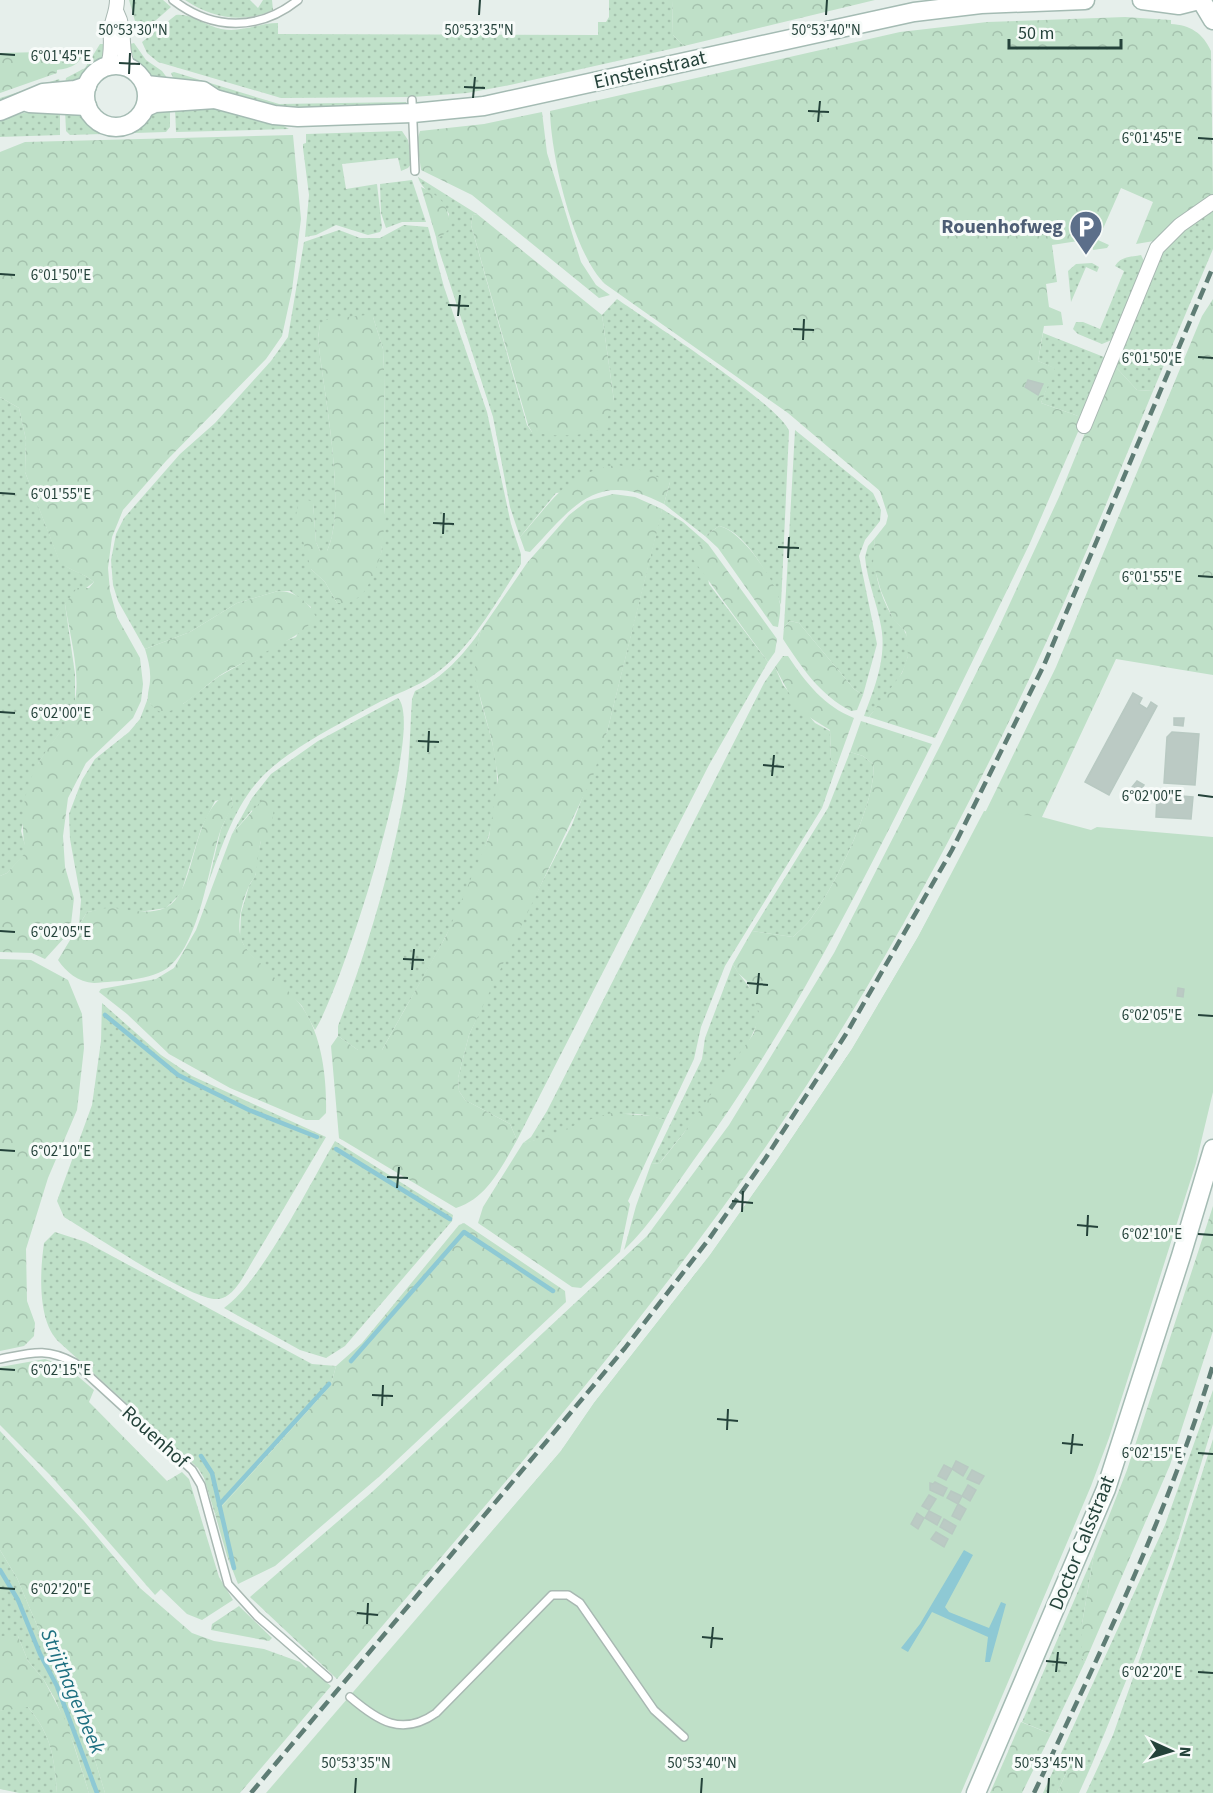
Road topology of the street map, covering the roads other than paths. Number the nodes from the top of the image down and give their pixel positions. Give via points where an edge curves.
1 (173, 0) edge
2 (298, 0) edge
3 (1085, 0) edge
4 (1142, 0) edge
5 (1200, 0) edge
6 (117, 7) edge
7 (1213, 20) edge
8 (107, 66) junction
9 (129, 67) junction
10 (146, 85) junction
11 (87, 86) junction
12 (215, 99) junction
13 (24, 102) junction
14 (87, 106) junction
15 (412, 106) junction
16 (146, 107) junction
17 (0, 111) edge
18 (415, 171) dead end
19 (1213, 202) edge
20 (1084, 426) dead end
21 (1213, 1149) edge
22 (0, 1359) edge
23 (328, 1678) dead end
24 (350, 1697) dead end
25 (684, 1737) dead end
26 (976, 1793) edge

1 - 2 lane via 202,17 236,24 270,18
3 - 15 street, Einsteinstraat via 981,4 914,12 484,106
4 - 5 street via 1179,5
5 - 7 street
6 - 8 street
6 - 9 street via 124,26 124,57
8 - 9 street
8 - 11 street
9 - 10 street
10 - 12 street, Einsteinstraat via 203,91
10 - 16 street
11 - 13 street via 43,93
11 - 14 street
12 - 15 street, Einsteinstraat via 274,115 298,117
12 - 16 street, Einsteinstraat
13 - 14 street
13 - 17 street
14 - 16 street via 101,124 116,128 137,120
15 - 18 lane
19 - 20 street via 1180,225 1157,248
21 - 26 street, Doctor Calsstraat via 1106,1489
22 - 23 lane, Rouenhof via 44,1351 60,1354 75,1363 192,1470 201,1485 228,1584
24 - 25 lane via 384,1721 401,1726 422,1724 552,1595 568,1595 580,1602 654,1710

